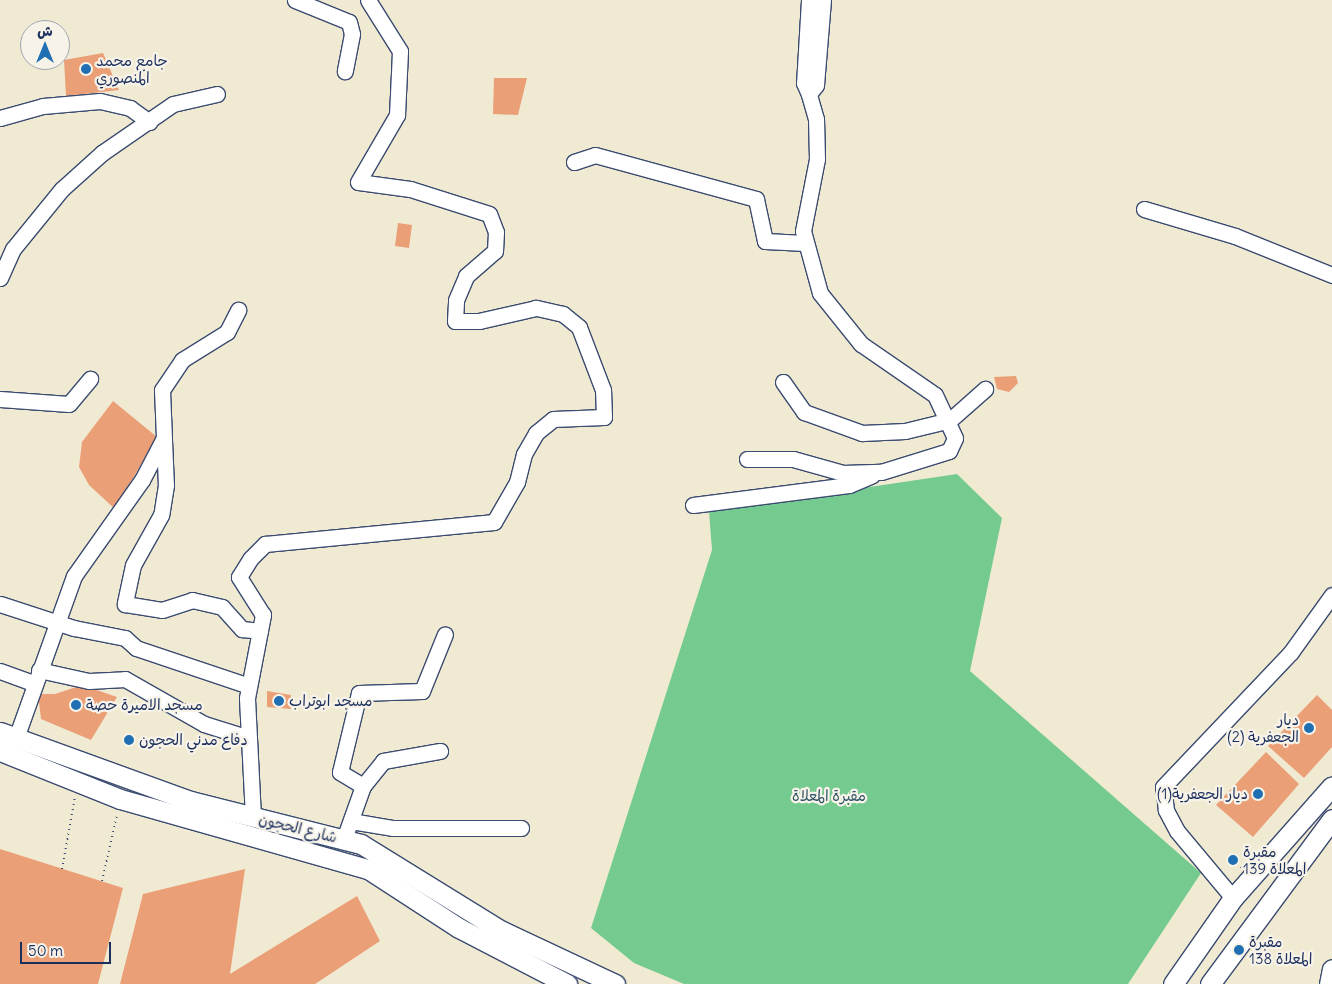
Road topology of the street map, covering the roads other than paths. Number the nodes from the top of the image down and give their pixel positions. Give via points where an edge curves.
1 (295, 0) edge
2 (368, 0) edge
3 (809, 0) edge
4 (823, 0) edge
5 (345, 71) dead end
6 (217, 94) dead end
7 (809, 94) junction
8 (0, 118) edge
9 (148, 122) junction
10 (574, 162) dead end
11 (1144, 210) dead end
12 (805, 243) junction
13 (1332, 276) edge
14 (0, 278) edge
15 (238, 310) dead end
16 (90, 379) dead end
17 (783, 382) dead end
18 (985, 389) dead end
19 (0, 399) edge
20 (950, 420) junction
21 (164, 438) junction
22 (747, 459) dead end
23 (881, 472) junction
24 (693, 505) dead end
25 (1332, 594) edge
26 (0, 604) edge
27 (56, 622) junction
28 (260, 632) junction
29 (445, 634) dead end
30 (0, 671) edge
31 (37, 677) junction
32 (249, 686) junction
33 (8, 735) edge
34 (249, 738) junction
35 (0, 751) edge
36 (440, 751) dead end
37 (363, 786) junction
38 (1332, 786) edge
39 (253, 817) junction
40 (1332, 819) edge
41 (351, 821) junction
42 (521, 828) dead end
43 (344, 840) junction
44 (1233, 898) junction
45 (576, 967) junction
46 (1332, 969) edge
47 (567, 984) edge
48 (607, 984) edge
49 (615, 984) edge
50 (1173, 984) edge
51 (1210, 984) edge
52 (1329, 984) edge

1 - 5 street via 350,22 352,34
2 - 28 street via 400,51 396,115 358,182 410,189 489,214 496,232 496,252 466,276 456,300 455,321 478,321 536,308 563,314 579,327 603,390 604,417 553,419 536,432 524,454 517,482 494,522 265,544 239,577 263,615
3 - 7 street via 804,83
4 - 7 street via 816,85
6 - 9 street via 173,104
7 - 12 street via 816,120 817,159 807,195
8 - 9 street via 43,106 100,101 130,108
9 - 14 street via 102,153 62,189 13,250
10 - 12 street via 595,155 756,199 765,241
11 - 13 street via 1236,236
12 - 20 street via 820,294 861,344 935,395
15 - 21 street via 227,332 182,360 162,390
16 - 19 street via 69,404
17 - 20 street via 804,412 862,433 905,430
18 - 20 street
20 - 23 street via 955,438 948,451
21 - 27 street via 142,480 74,576
21 - 28 street via 166,485 161,515 133,565 125,604 162,610 200,602 222,607 242,630
22 - 23 street via 793,459 843,473
23 - 24 street via 849,485
25 - 44 street via 1291,652 1163,787 1166,810 1177,831
26 - 27 street
27 - 31 street
27 - 32 street via 125,638 136,648
28 - 32 street
29 - 37 street via 422,691 359,693 340,772
30 - 31 street
31 - 33 street
31 - 34 street via 125,679 204,724
32 - 34 street
33 - 39 main road, شارع الحجون via 192,801
34 - 39 street
35 - 47 main road, شارع الحجون via 120,799 368,869 459,928
36 - 37 street via 383,761
37 - 41 street
38 - 44 main road
39 - 43 main road, شارع الحجون
40 - 51 main road
41 - 42 street via 393,828
41 - 43 street
43 - 45 main road, شارع الحجون via 393,861 502,931
44 - 50 main road
45 - 48 main road
45 - 49 main road
46 - 52 main road

